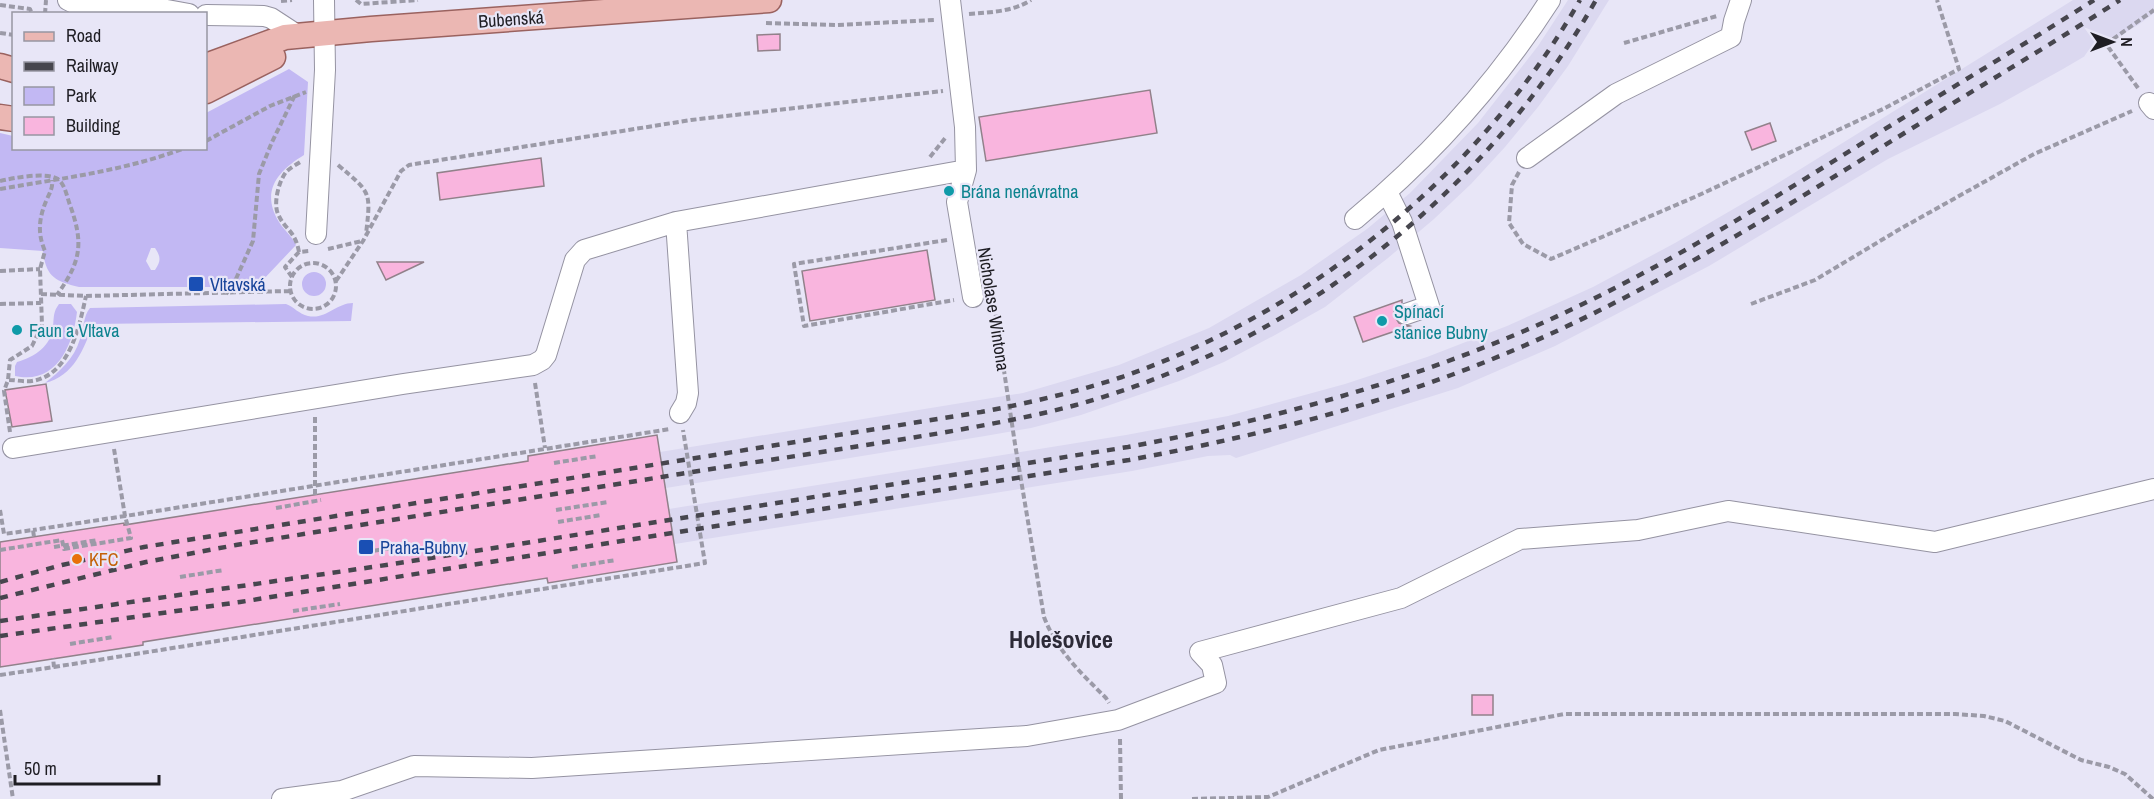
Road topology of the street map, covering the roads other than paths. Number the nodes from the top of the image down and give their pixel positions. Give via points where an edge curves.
1 (68, 0) edge
2 (324, 0) edge
3 (950, 0) edge
4 (1550, 0) edge
5 (657, 4) edge
6 (1739, 5) edge
7 (166, 8) edge
8 (181, 12) edge
9 (766, 12) edge
10 (207, 15) edge
11 (325, 34) junction
12 (297, 35) junction
13 (207, 66) edge
14 (207, 90) edge
15 (1527, 158) road end
16 (966, 170) junction
17 (1388, 192) junction
18 (1355, 219) dead end
19 (676, 222) junction
20 (316, 234) dead end
21 (973, 297) road end
22 (1406, 314) dead end
23 (678, 423) road end
24 (13, 448) road end
25 (2154, 489) edge
26 (282, 799) edge

1 - 7 street via 78,4
2 - 11 street
3 - 16 street via 965,126
4 - 17 street via 1478,100
5 - 9 main road, Bubenská
5 - 11 main road, Bubenská
6 - 15 street via 1731,37 1616,94
7 - 8 street
10 - 12 street via 264,16
11 - 12 main road, Bubenská
11 - 14 main road, Bubenská
11 - 20 street
12 - 13 main road, Bubenská
16 - 19 street
16 - 21 street via 957,202
17 - 18 street
17 - 22 street via 1402,222 1429,306
19 - 23 street via 688,393
19 - 24 street via 590,247 579,254 546,354 533,365
25 - 26 street via 1935,542 1728,512 1638,530 1520,539 1401,598 1200,652 1212,665 1216,683 1118,720 1027,736 532,768 414,766 342,791

